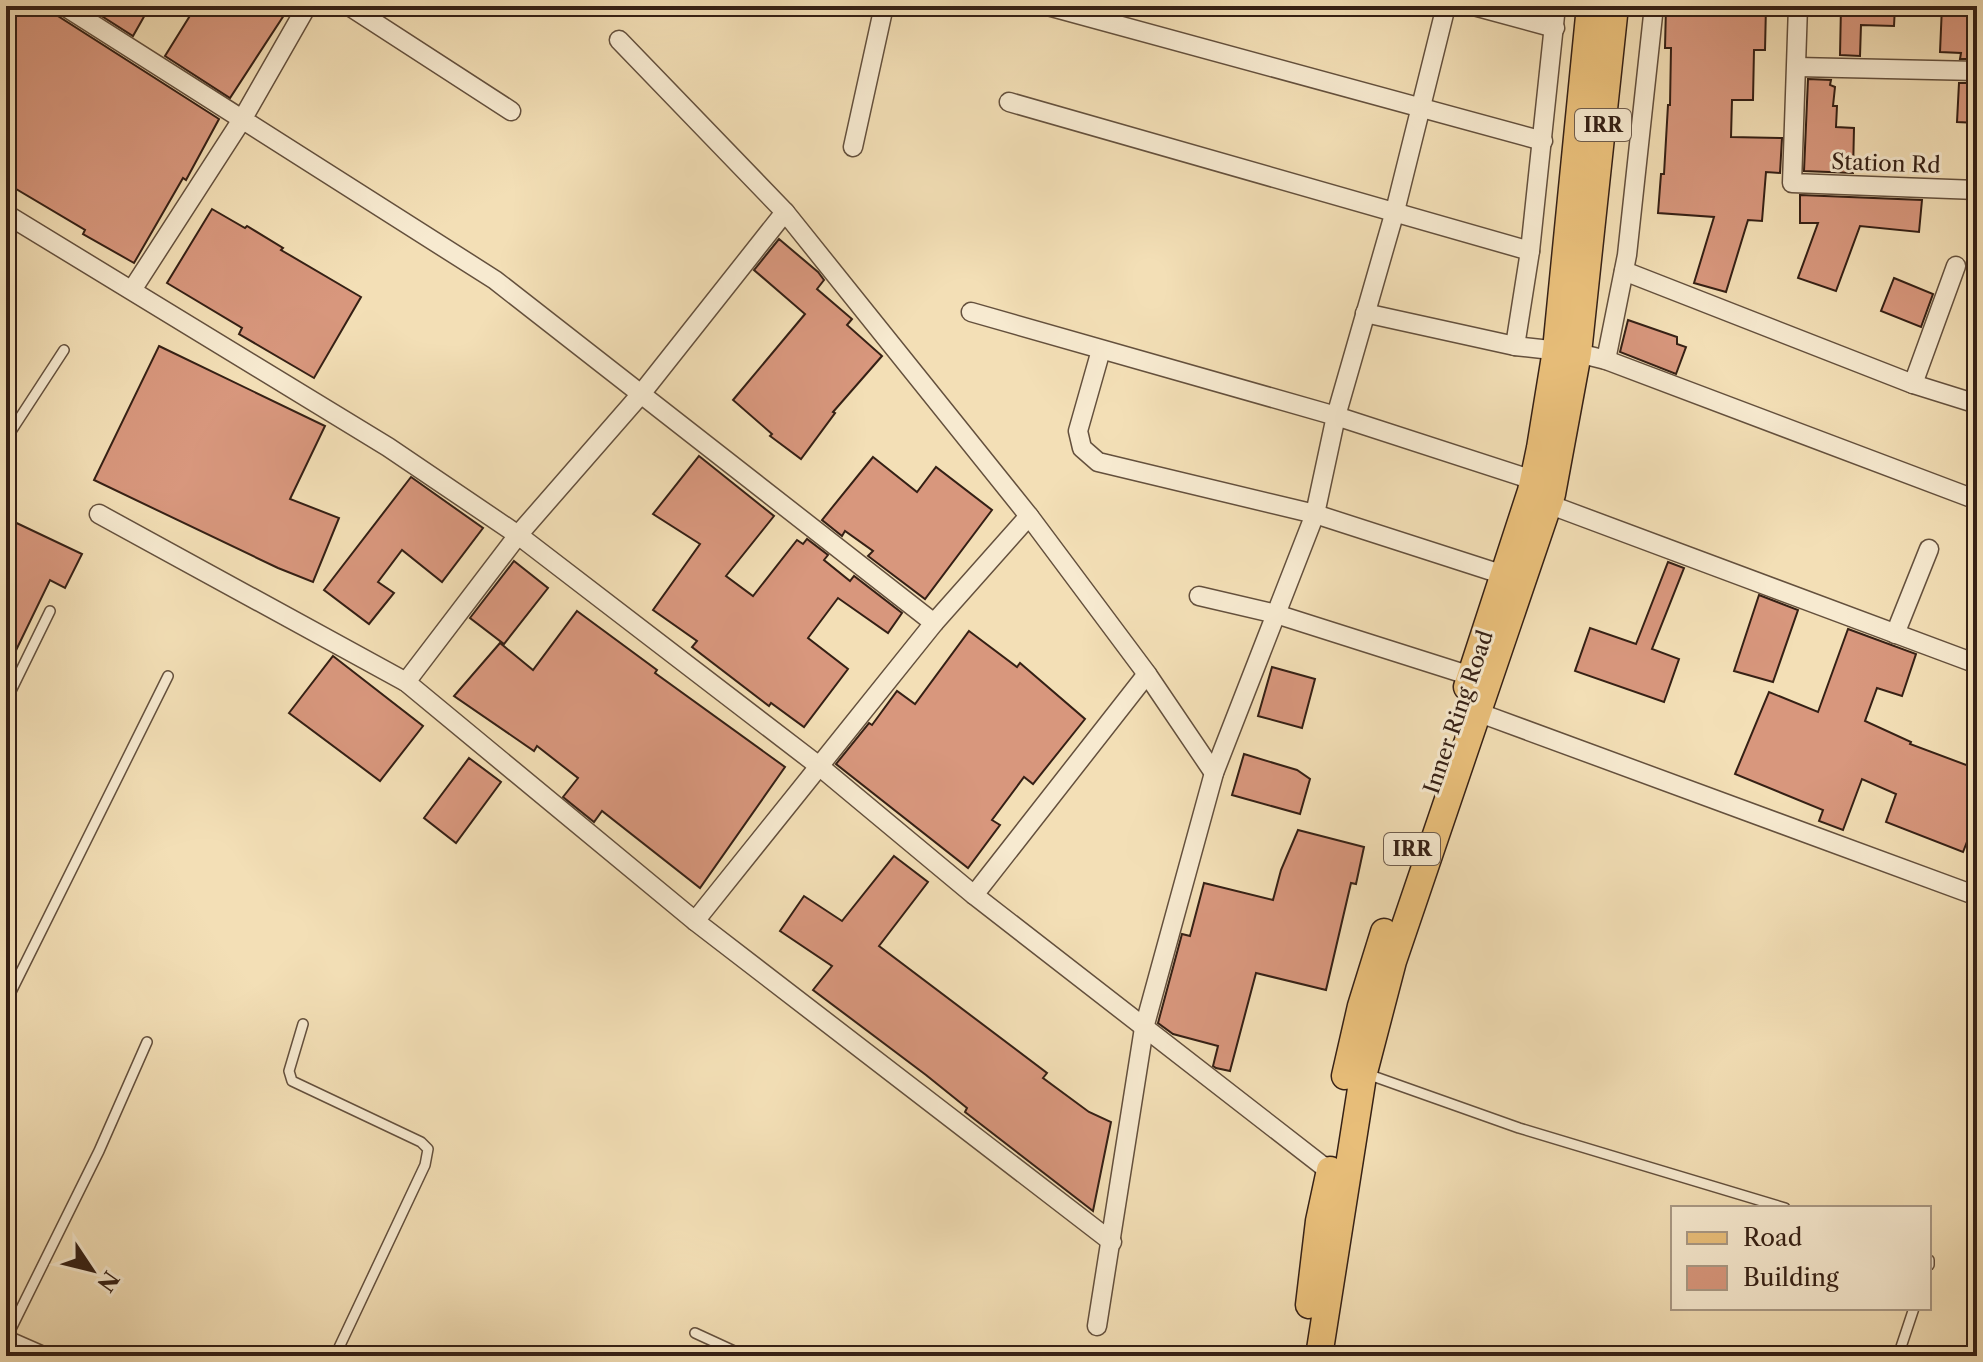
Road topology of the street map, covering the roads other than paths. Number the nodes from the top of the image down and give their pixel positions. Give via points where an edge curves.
1 (64, 6) edge
2 (307, 6) edge
3 (349, 6) edge
4 (884, 6) edge
5 (1048, 6) edge
6 (1446, 6) edge
7 (1474, 6) edge
8 (1556, 6) edge
9 (1590, 6) edge
10 (1615, 6) edge
11 (1654, 6) edge
12 (1798, 6) edge
13 (1555, 28) junction
14 (619, 40) dead end
15 (1797, 67) junction
16 (1977, 71) edge
17 (1009, 102) dead end
18 (1422, 106) junction
19 (511, 111) dead end
20 (243, 118) junction
21 (1543, 141) junction
22 (853, 147) dead end
23 (1977, 190) edge
24 (1395, 211) junction
25 (785, 212) junction
26 (6, 214) edge
27 (1530, 251) junction
28 (1956, 266) dead end
29 (1624, 271) junction
30 (132, 290) junction
31 (971, 312) dead end
32 (1365, 313) junction
33 (1515, 346) junction
34 (64, 350) dead end
35 (1101, 350) junction
36 (1567, 352) junction
37 (1606, 360) junction
38 (1913, 384) junction
39 (641, 394) junction
40 (1977, 404) edge
41 (1336, 416) junction
42 (6, 439) edge
43 (1533, 480) junction
44 (1977, 500) edge
45 (1548, 504) junction
46 (99, 514) dead end
47 (1315, 514) junction
48 (1029, 516) junction
49 (518, 535) junction
50 (1929, 549) dead end
51 (1504, 575) junction
52 (1199, 596) dead end
53 (50, 611) dead end
54 (1276, 614) junction
55 (934, 623) junction
56 (1895, 634) junction
57 (1977, 664) edge
58 (1147, 674) junction
59 (168, 676) dead end
60 (1471, 676) junction
61 (406, 682) junction
62 (6, 701) edge
63 (1477, 712) junction
64 (819, 766) junction
65 (1214, 773) junction
66 (974, 895) junction
67 (1977, 896) edge
68 (695, 921) junction
69 (6, 1002) edge
70 (303, 1024) dead end
71 (1144, 1028) junction
72 (147, 1042) dead end
73 (1364, 1073) junction
74 (1337, 1177) junction
75 (1778, 1206) edge
76 (1112, 1242) junction
77 (1913, 1310) edge
78 (1097, 1326) dead end
79 (695, 1333) dead end
80 (6, 1341) edge
81 (38, 1356) edge
82 (335, 1356) edge
83 (745, 1356) edge
84 (1302, 1356) edge
85 (1319, 1356) edge
86 (1898, 1356) edge

1 - 20 street
2 - 20 street
3 - 19 street
4 - 22 street
5 - 18 street
6 - 18 street
7 - 13 street
8 - 13 street
9 - 36 main road, IRR
10 - 36 main road, IRR
11 - 29 street
12 - 15 street
13 - 21 street
14 - 25 street
15 - 16 street
15 - 23 street, Station Rd via 1792,183
17 - 24 street
18 - 21 street
18 - 24 street
20 - 30 street
20 - 39 street via 495,280
21 - 27 street
24 - 27 street
24 - 32 street
25 - 39 street
25 - 48 street
26 - 30 street
27 - 33 street
28 - 38 street
29 - 37 street
29 - 38 street
30 - 49 street via 388,447
31 - 35 street
32 - 33 street
32 - 41 street
33 - 36 street
34 - 42 lane
35 - 41 street
35 - 47 street via 1078,431 1082,448 1098,462
36 - 37 street
36 - 43 main road, Inner Ring Road / IRR
36 - 45 main road, Inner Ring Road / IRR
37 - 44 street
38 - 40 street
39 - 49 street
39 - 55 street
41 - 43 street
41 - 47 street
43 - 51 main road, Inner Ring Road / IRR
45 - 56 street
45 - 63 main road, Inner Ring Road / IRR
46 - 61 street
47 - 51 street
47 - 54 street
48 - 55 street
48 - 58 street
49 - 61 street
49 - 64 street
50 - 56 street
51 - 60 main road, Inner Ring Road / IRR
52 - 54 street
53 - 62 lane
54 - 60 street
54 - 65 street
55 - 64 street
56 - 57 street
58 - 65 street
58 - 66 street
59 - 69 lane
60 - 74 main road, Inner Ring Road / IRR via 1361,1006 1343,1086
61 - 68 street
63 - 67 street
63 - 73 main road, Inner Ring Road / IRR via 1393,961
64 - 66 street
64 - 68 street
65 - 71 street
66 - 71 street
68 - 76 street
70 - 82 lane via 289,1071 292,1081 428,1149
71 - 74 street
71 - 76 street
72 - 80 lane
73 - 74 main road, Inner Ring Road / IRR
73 - 75 lane via 1519,1128
74 - 84 main road, Inner Ring Road / IRR via 1319,1221
74 - 85 main road, Inner Ring Road / IRR
76 - 78 street
77 - 86 lane
79 - 83 lane
80 - 81 street

